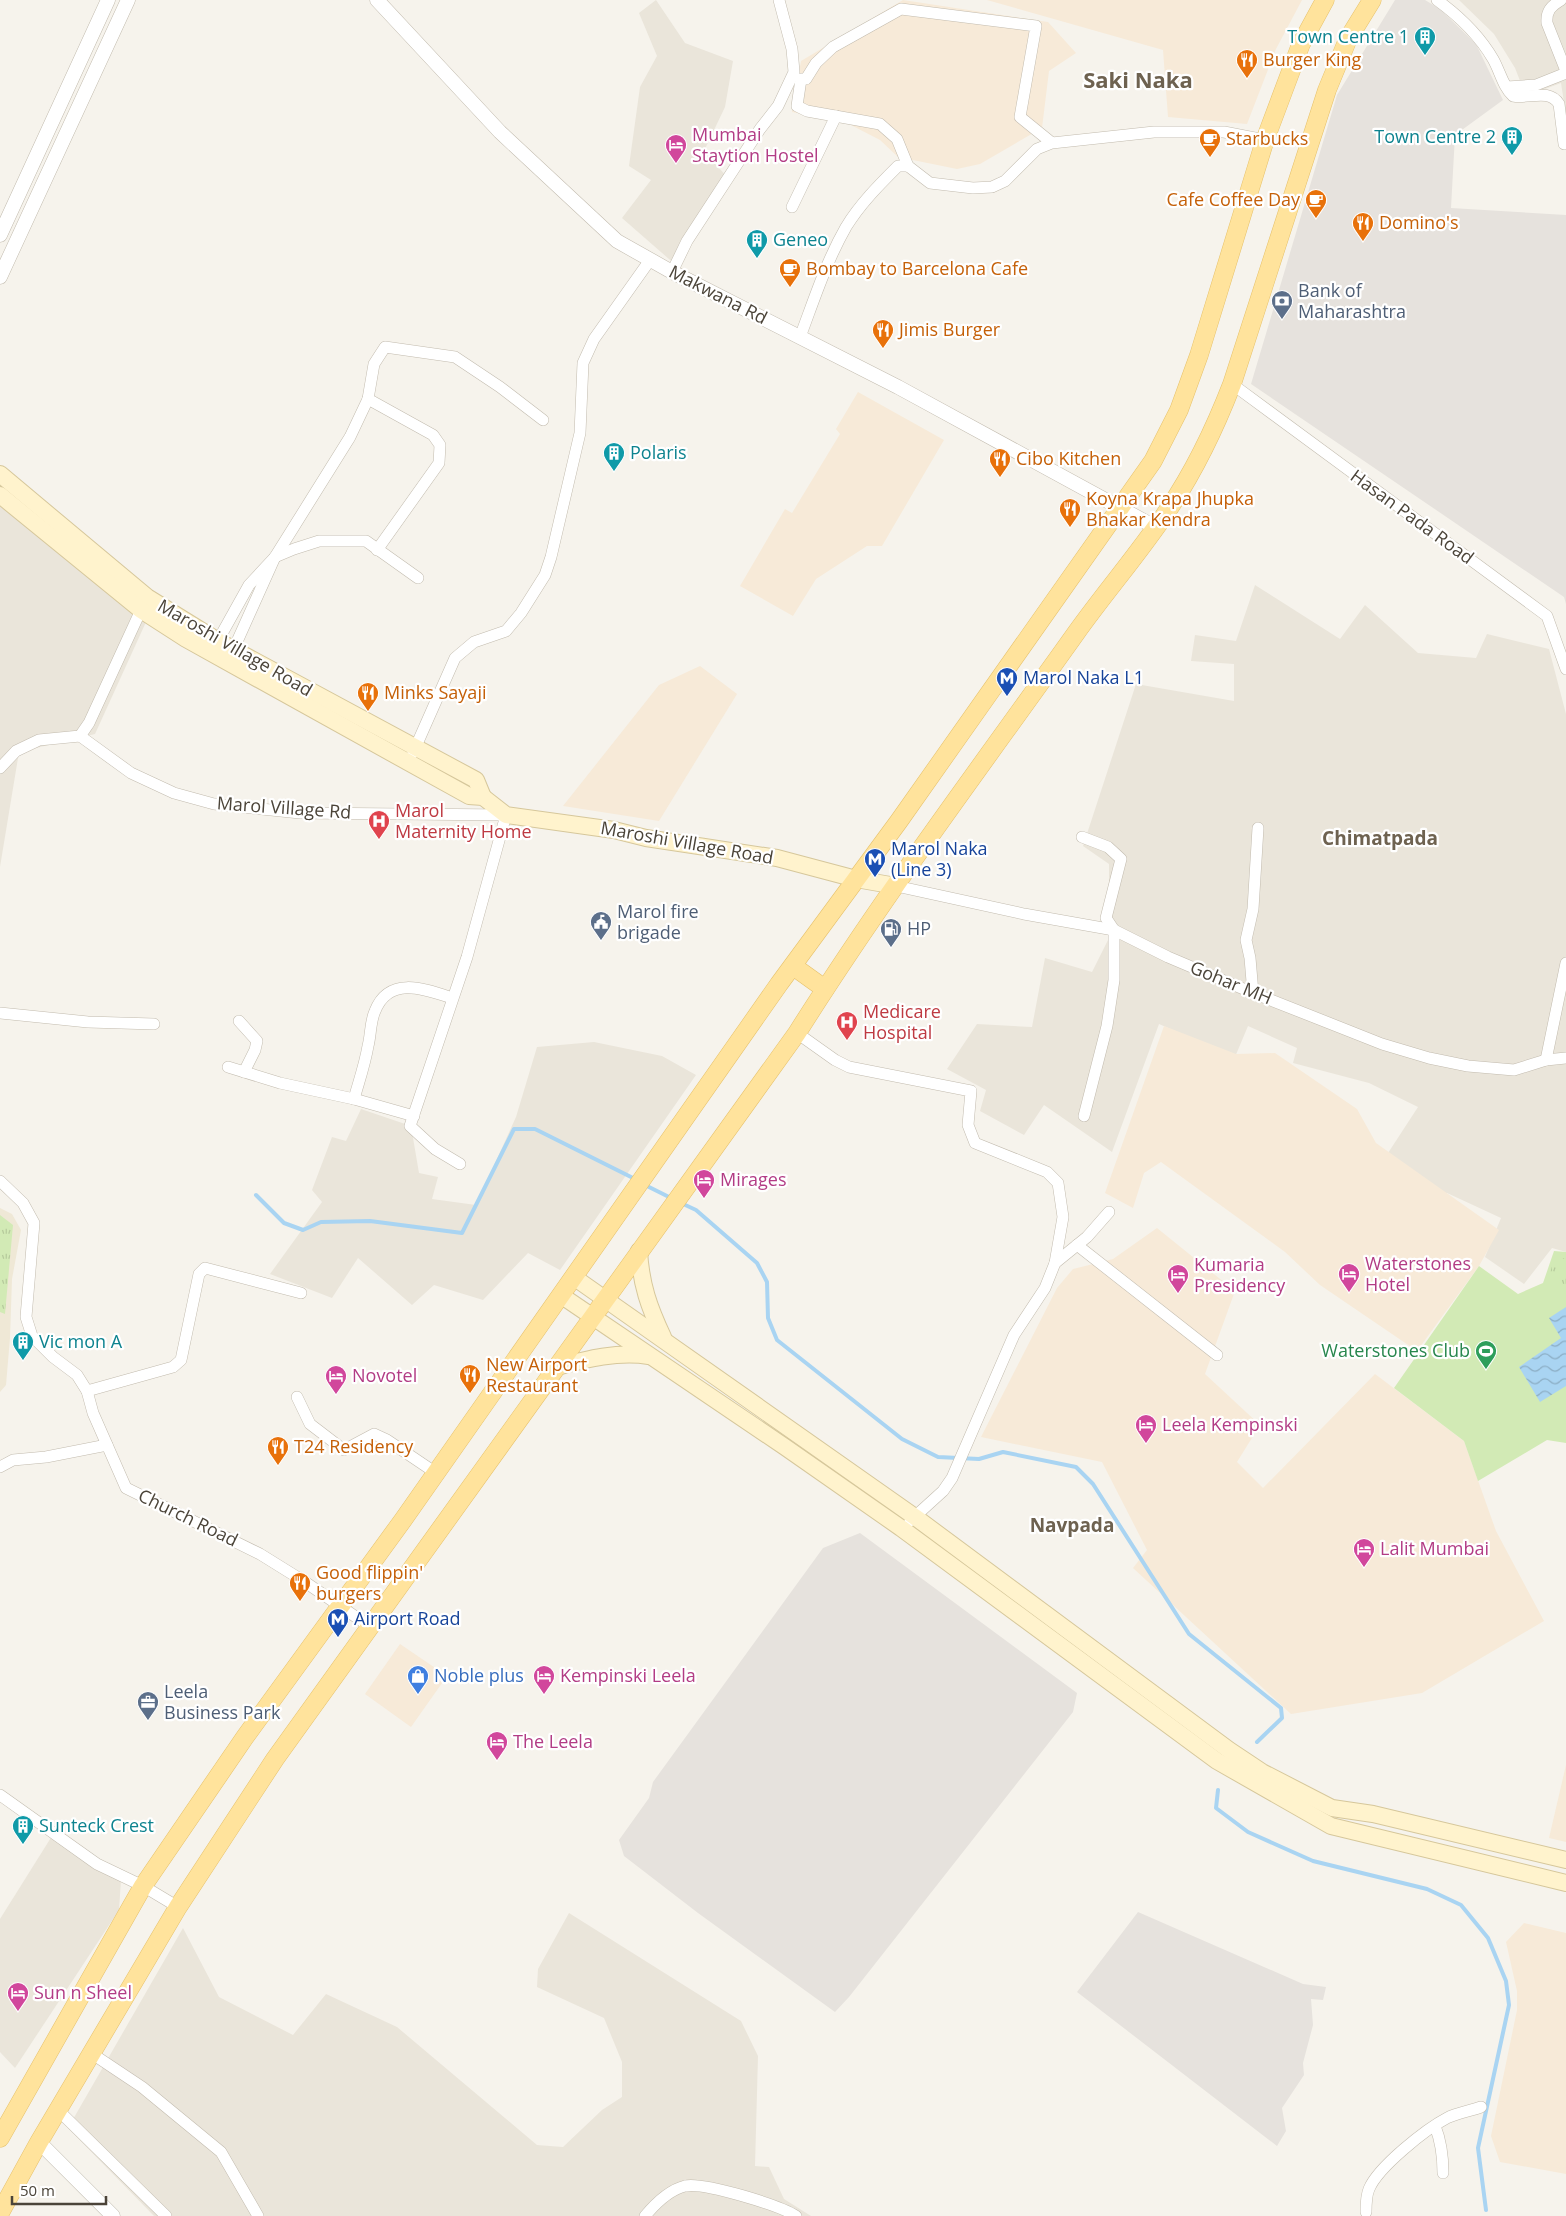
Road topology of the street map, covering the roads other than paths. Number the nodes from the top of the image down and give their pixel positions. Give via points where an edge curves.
1 (108, 0) edge
2 (128, 0) edge
3 (377, 0) edge
4 (779, 0) edge
5 (1324, 0) edge
6 (1372, 0) edge
7 (1437, 0) edge
8 (1561, 0) edge
9 (1566, 72) edge
10 (1507, 87) junction
11 (836, 116) junction
12 (1265, 140) junction
13 (1052, 143) junction
14 (1564, 144) dead end
15 (908, 166) junction
16 (792, 207) dead end
17 (0, 235) edge
18 (650, 260) junction
19 (672, 272) junction
20 (0, 276) edge
21 (800, 337) junction
22 (1232, 384) junction
23 (368, 399) junction
24 (543, 420) dead end
25 (0, 474) edge
26 (0, 494) edge
27 (1120, 507) junction
28 (1155, 527) junction
29 (377, 550) junction
30 (274, 557) junction
31 (418, 578) dead end
32 (141, 610) junction
33 (215, 646) junction
34 (231, 655) junction
35 (1566, 669) edge
36 (80, 736) junction
37 (412, 754) junction
38 (0, 768) edge
39 (506, 815) junction
40 (1258, 828) dead end
41 (1082, 837) dead end
42 (856, 879) junction
43 (896, 886) junction
44 (1114, 930) junction
45 (1566, 963) edge
46 (793, 966) junction
47 (825, 989) junction
48 (1253, 993) junction
49 (452, 998) junction
50 (0, 1013) edge
51 (239, 1021) dead end
52 (154, 1024) dead end
53 (797, 1033) junction
54 (1566, 1058) edge
55 (1546, 1060) junction
56 (228, 1067) dead end
57 (244, 1072) junction
58 (354, 1099) junction
59 (414, 1116) junction
60 (1084, 1116) dead end
61 (460, 1164) dead end
62 (0, 1181) edge
63 (1109, 1212) dead end
64 (1077, 1245) junction
65 (639, 1251) junction
66 (1055, 1263) junction
67 (575, 1278) junction
68 (301, 1293) dead end
69 (562, 1296) junction
70 (606, 1298) junction
71 (592, 1318) junction
72 (664, 1339) junction
73 (1217, 1355) dead end
74 (649, 1356) junction
75 (557, 1367) junction
76 (87, 1391) junction
77 (297, 1397) dead end
78 (107, 1445) junction
79 (0, 1467) edge
80 (436, 1473) junction
81 (914, 1517) junction
82 (901, 1528) junction
83 (340, 1606) junction
84 (369, 1626) junction
85 (0, 1795) edge
86 (1566, 1860) edge
87 (1566, 1883) edge
88 (143, 1886) junction
89 (178, 1907) junction
90 (91, 2053) junction
91 (1481, 2107) dead end
92 (58, 2110) junction
93 (1435, 2126) junction
94 (0, 2138) edge
95 (39, 2142) junction
96 (1443, 2173) dead end
97 (1366, 2212) dead end
98 (0, 2213) edge
99 (113, 2216) edge
100 (166, 2216) edge
101 (258, 2216) edge
102 (645, 2216) edge
103 (796, 2216) edge

1 - 17 street
2 - 20 street
3 - 18 street, Makwana Rd via 500,132 617,241
4 - 19 street via 792,49 794,72 778,106 688,241
5 - 12 main road via 1300,44
6 - 22 main road via 1348,39 1327,90
7 - 10 street via 1478,37 1494,59
8 - 9 street via 1552,5 1546,17
9 - 10 street via 1536,85
10 - 14 street via 1514,96 1546,95 1555,99 1559,104
11 - 13 street via 797,106 801,79 806,79 816,63 833,48 901,10 1036,26 1020,117
11 - 15 street via 880,124 897,139
11 - 16 street
12 - 13 street via 1224,132 1154,132
12 - 27 main road via 1179,410 1153,461
13 - 15 street via 1037,149 1005,181 992,186 973,188 930,183
15 - 21 street via 898,166 873,191 846,227 820,282
18 - 19 street, Makwana Rd
18 - 37 street via 594,338 583,363 580,433 545,575 506,631 474,642 454,658
19 - 21 street, Makwana Rd
21 - 27 street, Makwana Rd
22 - 28 main road via 1215,427 1189,477
22 - 35 street, Hasan Pada Road via 1547,616
23 - 24 street via 374,364 385,347 455,357
23 - 29 street via 433,435 440,445 439,463
23 - 30 street via 350,437
25 - 33 main road, Maroshi Village Road via 147,597
26 - 32 main road, Maroshi Village Road
27 - 28 street, Makwana Rd
27 - 42 main road
28 - 43 main road
29 - 30 street via 366,541 319,541
29 - 31 street
30 - 33 street via 250,585
30 - 34 street
32 - 33 main road, Maroshi Village Road via 186,639
32 - 36 street
33 - 34 main road, Maroshi Village Road
34 - 37 main road, Maroshi Village Road
36 - 38 street via 39,740 16,751
36 - 39 street, Marol Village Rd via 131,773 174,793 214,804 300,813
37 - 39 main road, Maroshi Village Road via 470,796 483,797
39 - 42 main road, Maroshi Village Road via 777,858
39 - 49 street via 467,957
40 - 48 street via 1253,909 1246,940
41 - 44 street via 1108,848 1121,859 1106,918
42 - 43 main road, Maroshi Village Road
42 - 46 main road
43 - 44 street, Gohar MH
43 - 47 main road
44 - 48 street, Gohar MH
44 - 60 street via 1114,980 1107,1026
45 - 55 street
46 - 47 main road
46 - 67 main road
47 - 53 main road
48 - 55 street, Gohar MH via 1382,1044 1429,1058 1514,1070
49 - 58 street via 409,987 396,989 383,998 374,1012
49 - 59 street
50 - 52 street via 88,1022
51 - 57 street via 257,1041
53 - 65 main road
53 - 66 street via 849,1067 970,1092 968,1125 975,1143 1047,1172 1058,1183 1063,1217
54 - 55 street, Gohar MH
56 - 57 street
57 - 58 street
58 - 59 street
59 - 61 street via 410,1126 436,1149
62 - 76 street, Church Road via 23,1203 34,1223 26,1317 32,1336 77,1375
63 - 64 street
64 - 66 street
64 - 73 street
65 - 70 main road
65 - 72 main road via 640,1276
66 - 81 street via 1045,1288 1014,1335 952,1478
67 - 69 main road
67 - 70 main road
68 - 76 street via 206,1268 199,1274 181,1360 174,1367
69 - 71 main road
69 - 80 main road
70 - 71 main road
70 - 72 main road
71 - 74 main road
71 - 75 main road
72 - 81 main road
74 - 75 main road via 588,1358
74 - 82 main road
75 - 84 main road
76 - 78 street, Church Road
77 - 80 street via 310,1424 344,1450 374,1434
78 - 79 street via 13,1460
78 - 83 street, Church Road via 126,1488 260,1554
80 - 83 main road
81 - 82 street
81 - 86 main road via 1262,1772 1332,1808 1373,1814
82 - 87 main road via 1217,1761 1331,1826
83 - 84 street, Church Road
83 - 88 main road
84 - 89 main road via 275,1759
85 - 88 street via 96,1864
88 - 89 street
88 - 94 main road
89 - 90 main road
90 - 92 main road
90 - 101 street via 142,2087 221,2152
91 - 93 street
92 - 95 main road
92 - 100 street
93 - 96 street
93 - 97 street via 1382,2170 1370,2187
95 - 98 main road
95 - 99 street
102 - 103 street via 668,2194 685,2186 697,2186 757,2199

